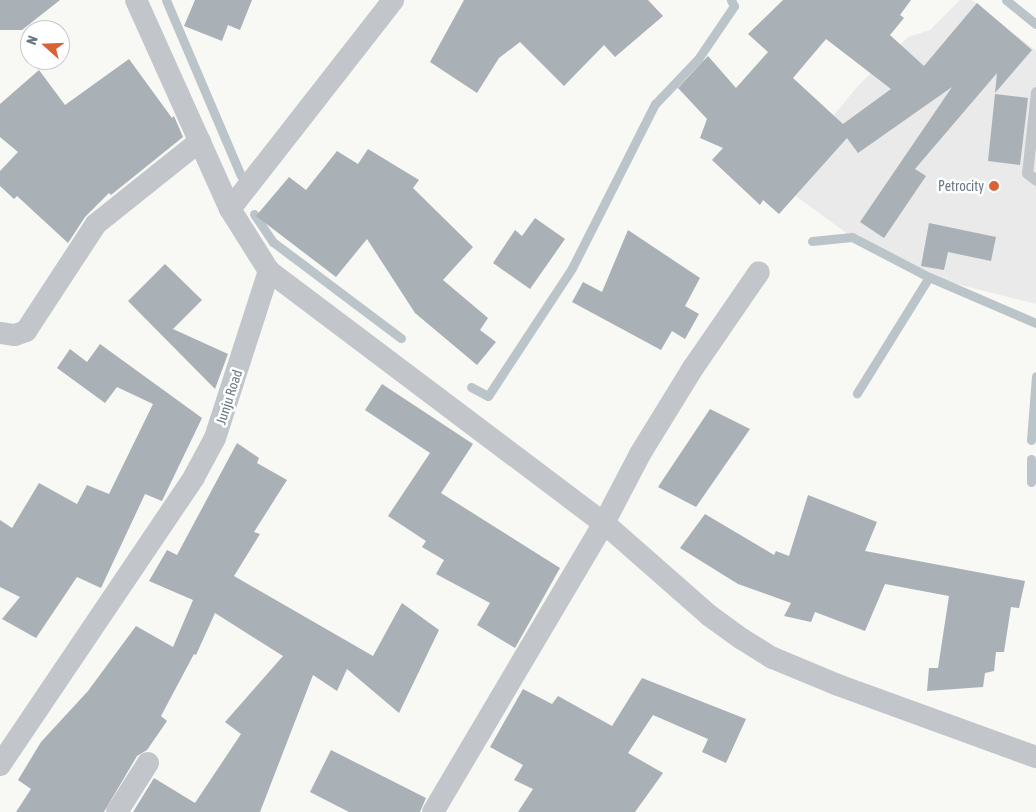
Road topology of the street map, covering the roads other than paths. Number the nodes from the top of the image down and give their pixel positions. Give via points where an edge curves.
1 (136, 0) edge
2 (393, 0) edge
3 (1036, 92) edge
4 (200, 141) junction
5 (1036, 180) edge
6 (230, 209) junction
7 (269, 272) junction
8 (759, 272) dead end
9 (0, 333) edge
10 (604, 523) junction
11 (1036, 757) edge
12 (148, 763) dead end
13 (0, 765) edge
14 (117, 812) edge
15 (432, 812) edge

1 - 4 street
2 - 6 street
3 - 5 lane via 1027,173
4 - 6 street
4 - 9 street via 96,224 26,331 14,335
6 - 7 street
7 - 10 street
7 - 13 street, Junju Road via 218,430 202,462
8 - 10 street via 650,438
10 - 11 street via 710,616 773,658 920,717
10 - 15 street
12 - 14 street

